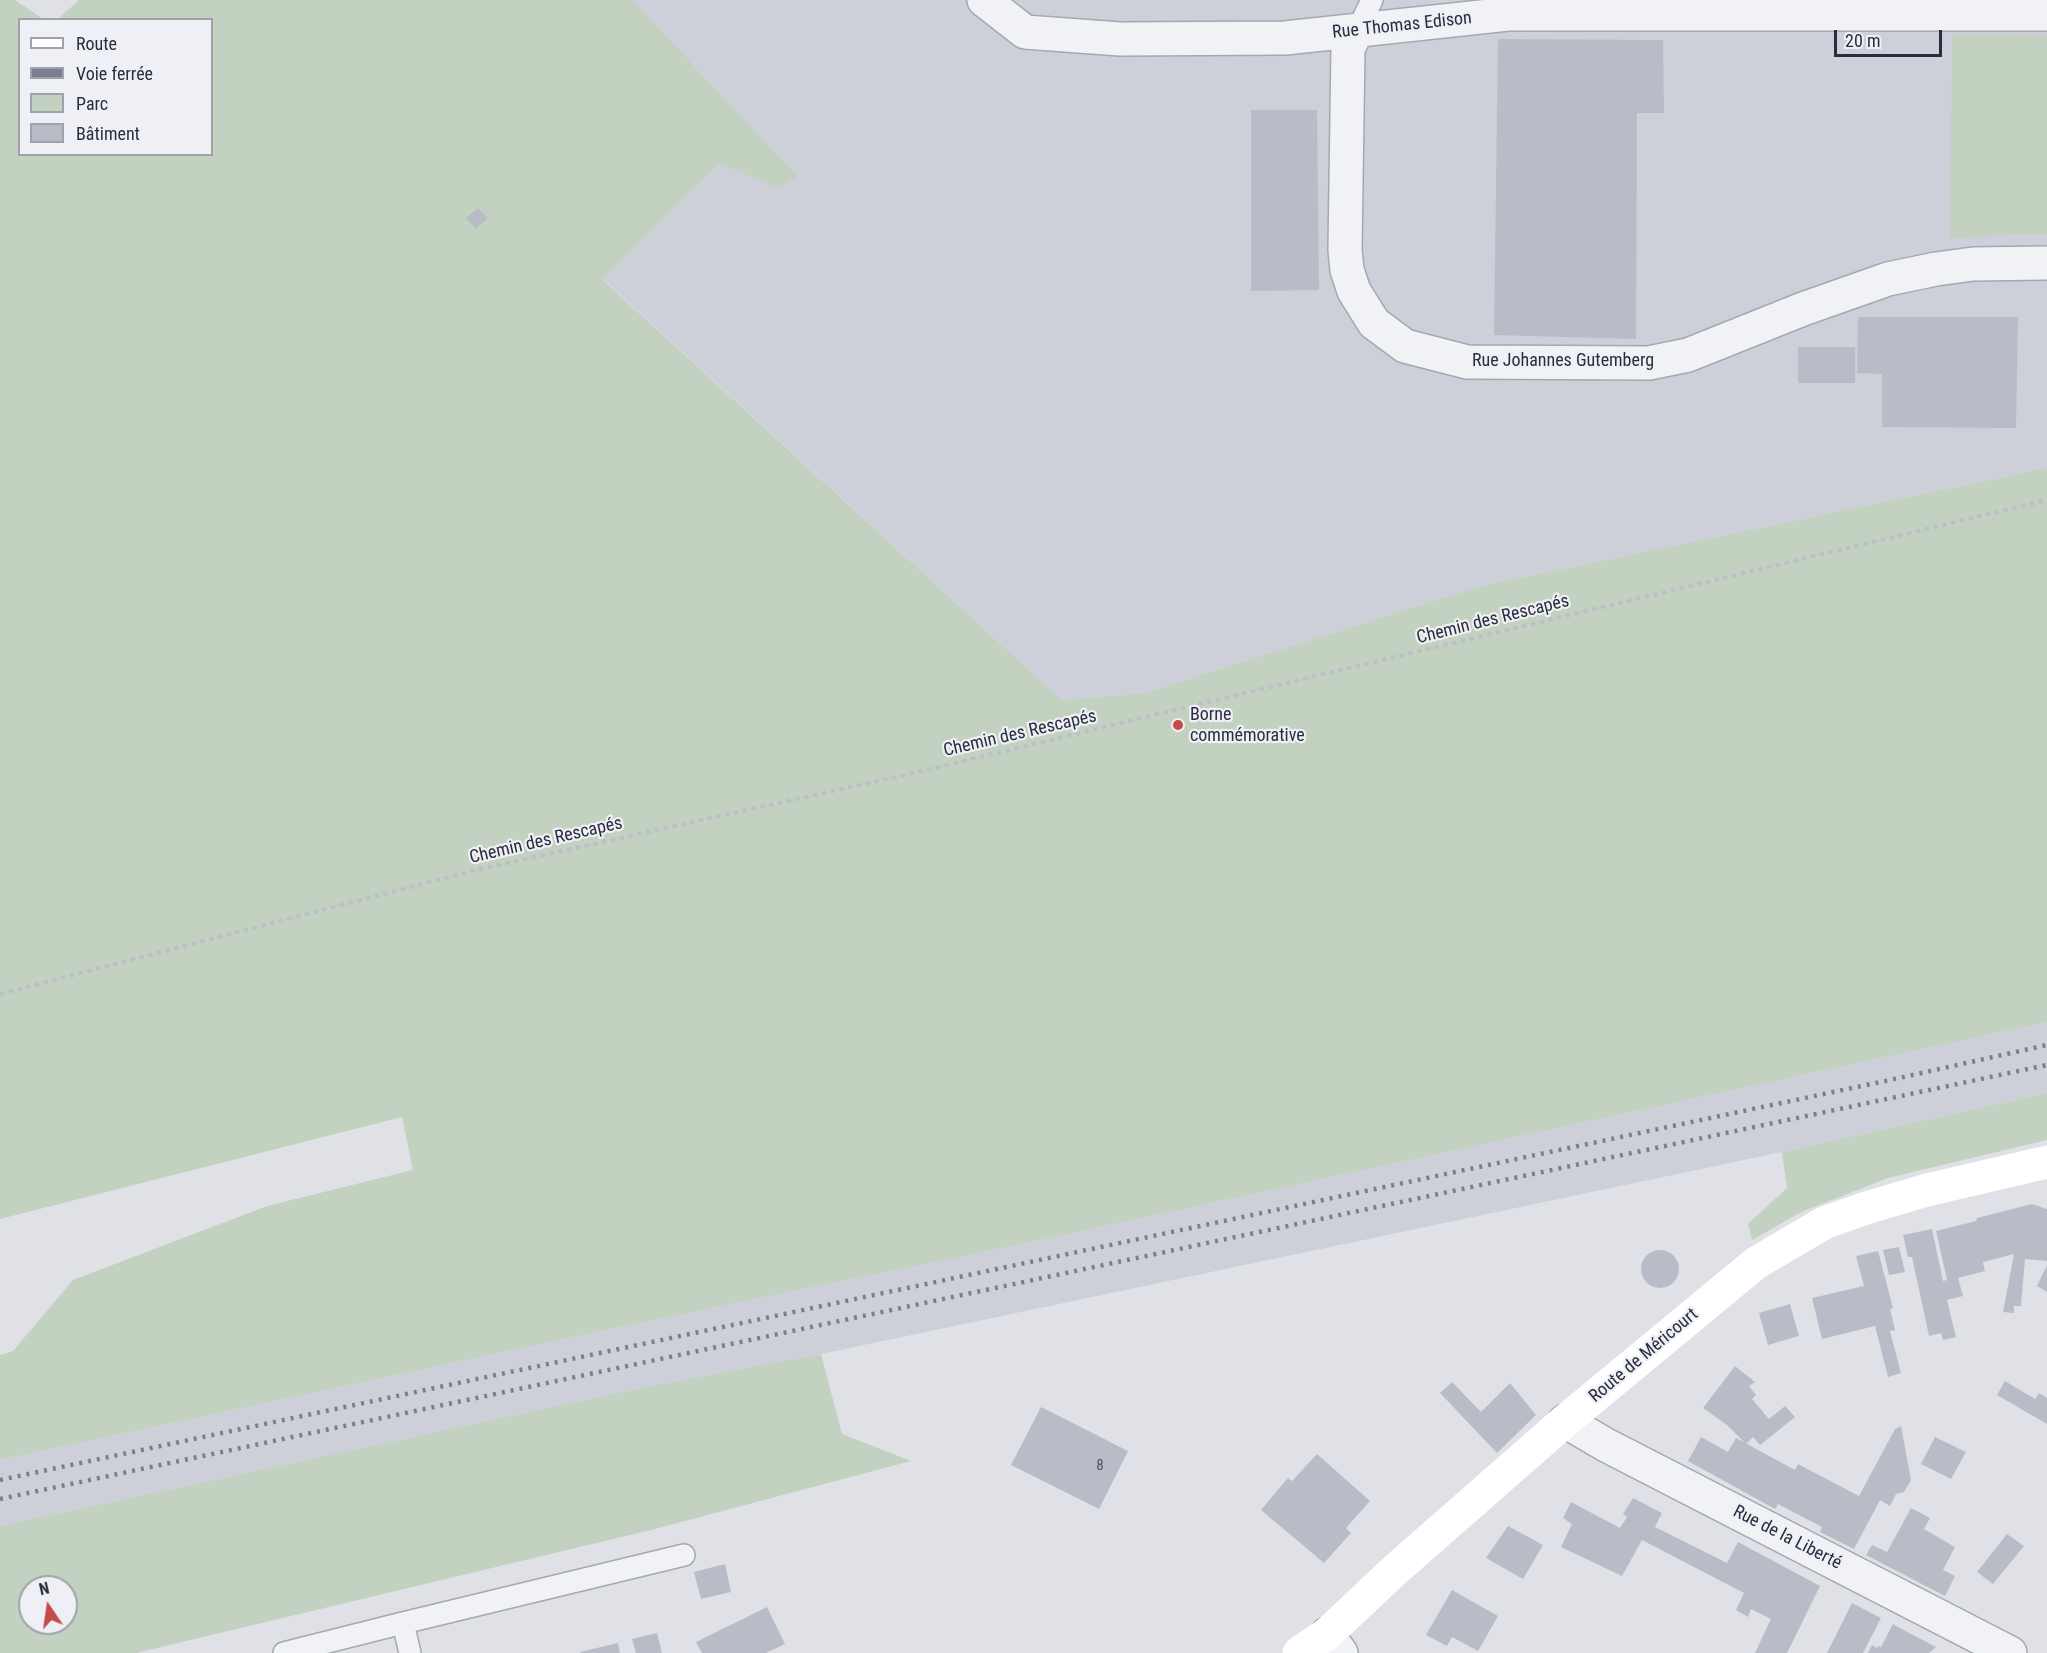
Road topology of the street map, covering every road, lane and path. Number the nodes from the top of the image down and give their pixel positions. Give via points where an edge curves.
1 (984, 0) edge
2 (1372, 0) edge
3 (2047, 14) edge
4 (1357, 31) junction
5 (2047, 264) edge
6 (2047, 500) edge
7 (0, 994) edge
8 (2047, 1162) edge
9 (1565, 1421) junction
10 (684, 1555) dead end
11 (403, 1623) junction
12 (1334, 1643) edge
13 (285, 1653) edge
14 (410, 1653) edge
15 (1299, 1653) edge
16 (2010, 1653) edge

1 - 4 street, Rue Thomas Edison via 1025,32 1037,33 1132,39 1286,38
2 - 4 lane
3 - 4 street, Rue Thomas Edison via 1508,14
4 - 5 street, Rue Johannes Gutemberg via 1348,48 1347,270 1354,291 1374,323 1405,345 1467,363 1649,363 1688,355 1888,279 1973,264
6 - 7 path, Chemin des Rescapés via 905,775 472,871
8 - 9 street, Route de Méricourt via 1927,1190 1824,1223 1756,1263
9 - 12 street, Route de Méricourt via 1395,1570
9 - 16 street, Rue de la Liberté
10 - 11 lane
11 - 13 lane
11 - 14 lane
12 - 15 street, Route de Méricourt

